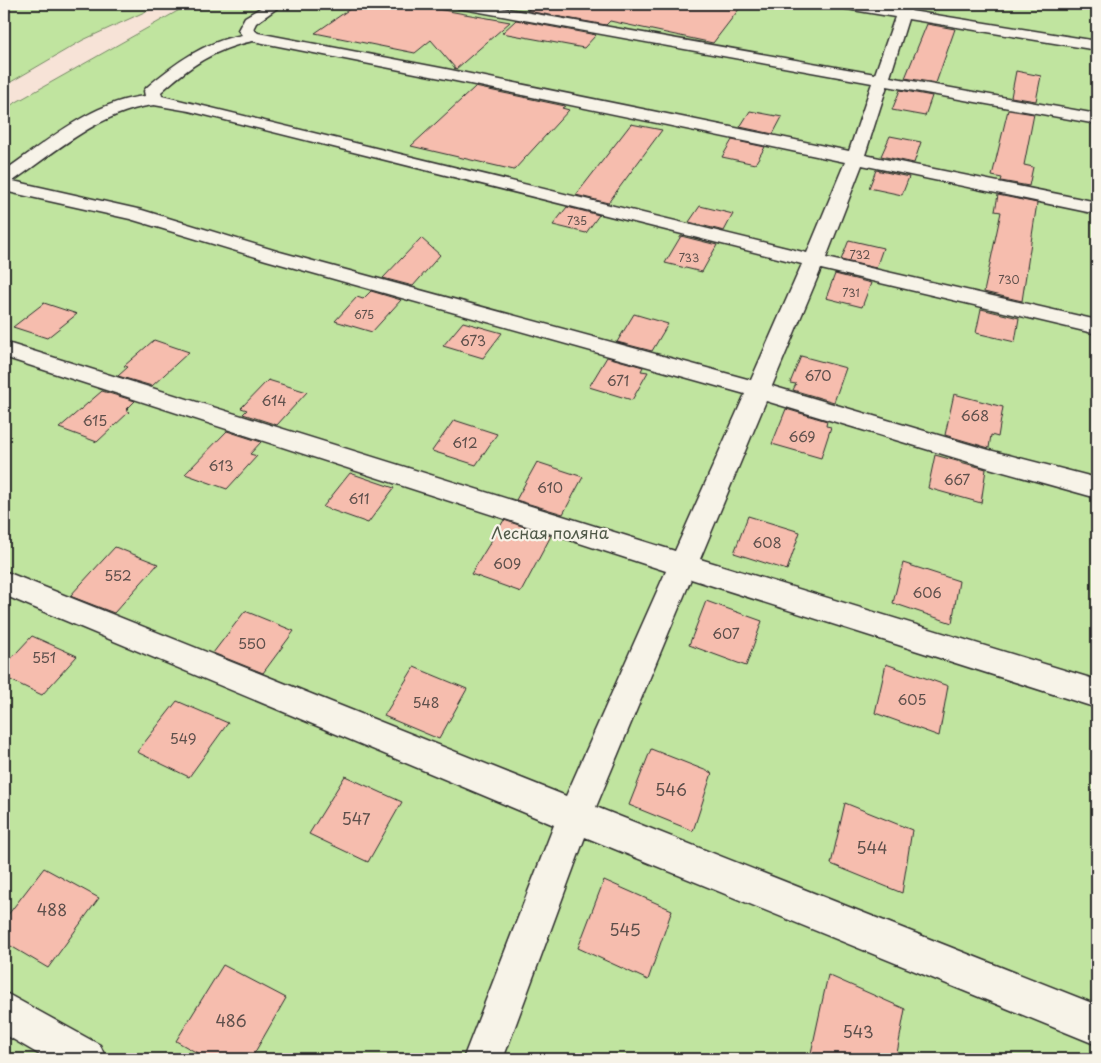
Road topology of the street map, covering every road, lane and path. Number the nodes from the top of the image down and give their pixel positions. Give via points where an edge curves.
1 (276, 4) edge
2 (458, 4) edge
3 (841, 4) edge
4 (905, 9) edge
5 (253, 37) junction
6 (1097, 45) edge
7 (882, 81) junction
8 (155, 100) junction
9 (1097, 119) edge
10 (855, 159) junction
11 (4, 179) edge
12 (4, 185) edge
13 (1097, 208) edge
14 (814, 261) junction
15 (1097, 327) edge
16 (4, 349) edge
17 (758, 390) junction
18 (1097, 488) edge
19 (683, 565) junction
20 (4, 583) edge
21 (1097, 694) edge
22 (575, 816) junction
23 (4, 1012) edge
24 (1097, 1025) edge
25 (86, 1059) edge
26 (483, 1059) edge

1 - 5 street via 250,20 245,30
2 - 7 street
3 - 4 street
4 - 6 street
4 - 7 street
5 - 8 street via 222,44 182,65 152,91
5 - 10 street
7 - 9 street
7 - 10 street
8 - 11 street via 132,101 110,110
8 - 14 street
10 - 13 street
10 - 14 street
12 - 17 street via 134,214 272,256
14 - 15 street
14 - 17 street
16 - 19 street
17 - 18 street
17 - 19 street
19 - 21 street
19 - 22 street
20 - 22 street
22 - 24 street
22 - 26 street
23 - 25 street

